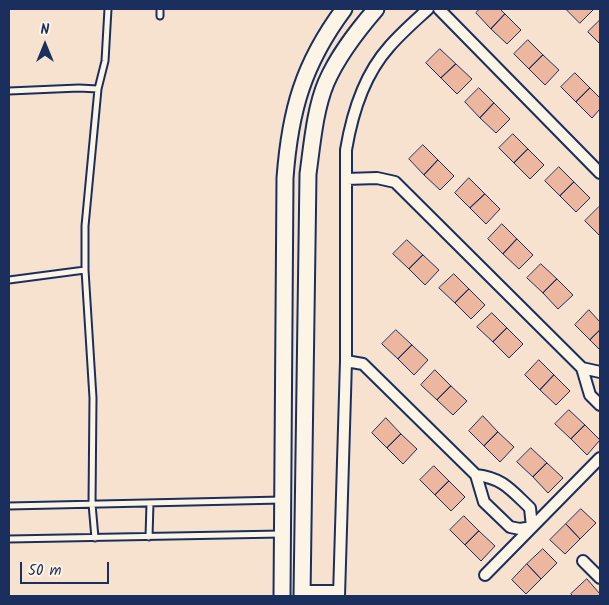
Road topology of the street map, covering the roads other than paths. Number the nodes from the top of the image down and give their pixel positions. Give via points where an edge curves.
1 (108, 9) edge
2 (160, 9) edge
3 (344, 9) edge
4 (376, 9) edge
5 (428, 9) edge
6 (439, 9) edge
7 (160, 16) dead end
8 (98, 89) junction
9 (9, 91) edge
10 (600, 173) edge
11 (346, 180) junction
12 (84, 270) junction
13 (9, 280) edge
14 (346, 361) junction
15 (582, 368) junction
16 (600, 372) edge
17 (600, 405) edge
18 (600, 458) edge
19 (476, 475) junction
20 (282, 500) junction
21 (150, 503) junction
22 (92, 504) junction
23 (9, 506) edge
24 (532, 527) junction
25 (282, 534) junction
26 (149, 536) junction
27 (95, 538) junction
28 (9, 539) edge
29 (583, 561) dead end
30 (485, 576) dead end
31 (600, 578) edge
32 (302, 594) edge
33 (339, 594) edge
34 (282, 596) edge

1 - 8 lane via 105,61
2 - 7 lane
3 - 20 main road via 313,56 292,120 287,150
4 - 32 main road via 356,32 326,83 308,174
5 - 11 street via 388,48 369,75 350,126
6 - 10 street
8 - 9 lane
8 - 12 lane
11 - 14 street
11 - 15 street via 376,178 395,182
12 - 13 lane
12 - 22 lane via 93,398
14 - 19 street via 363,364
14 - 33 street
15 - 16 street
15 - 17 street via 590,395
18 - 24 street
19 - 24 street via 503,483 530,508
19 - 24 street via 484,502 510,527
20 - 21 lane
20 - 25 main road
21 - 22 lane
21 - 26 lane
22 - 23 lane
22 - 27 lane
24 - 30 street
25 - 26 lane
25 - 34 main road
26 - 27 lane
27 - 28 lane
29 - 31 street
32 - 33 street

